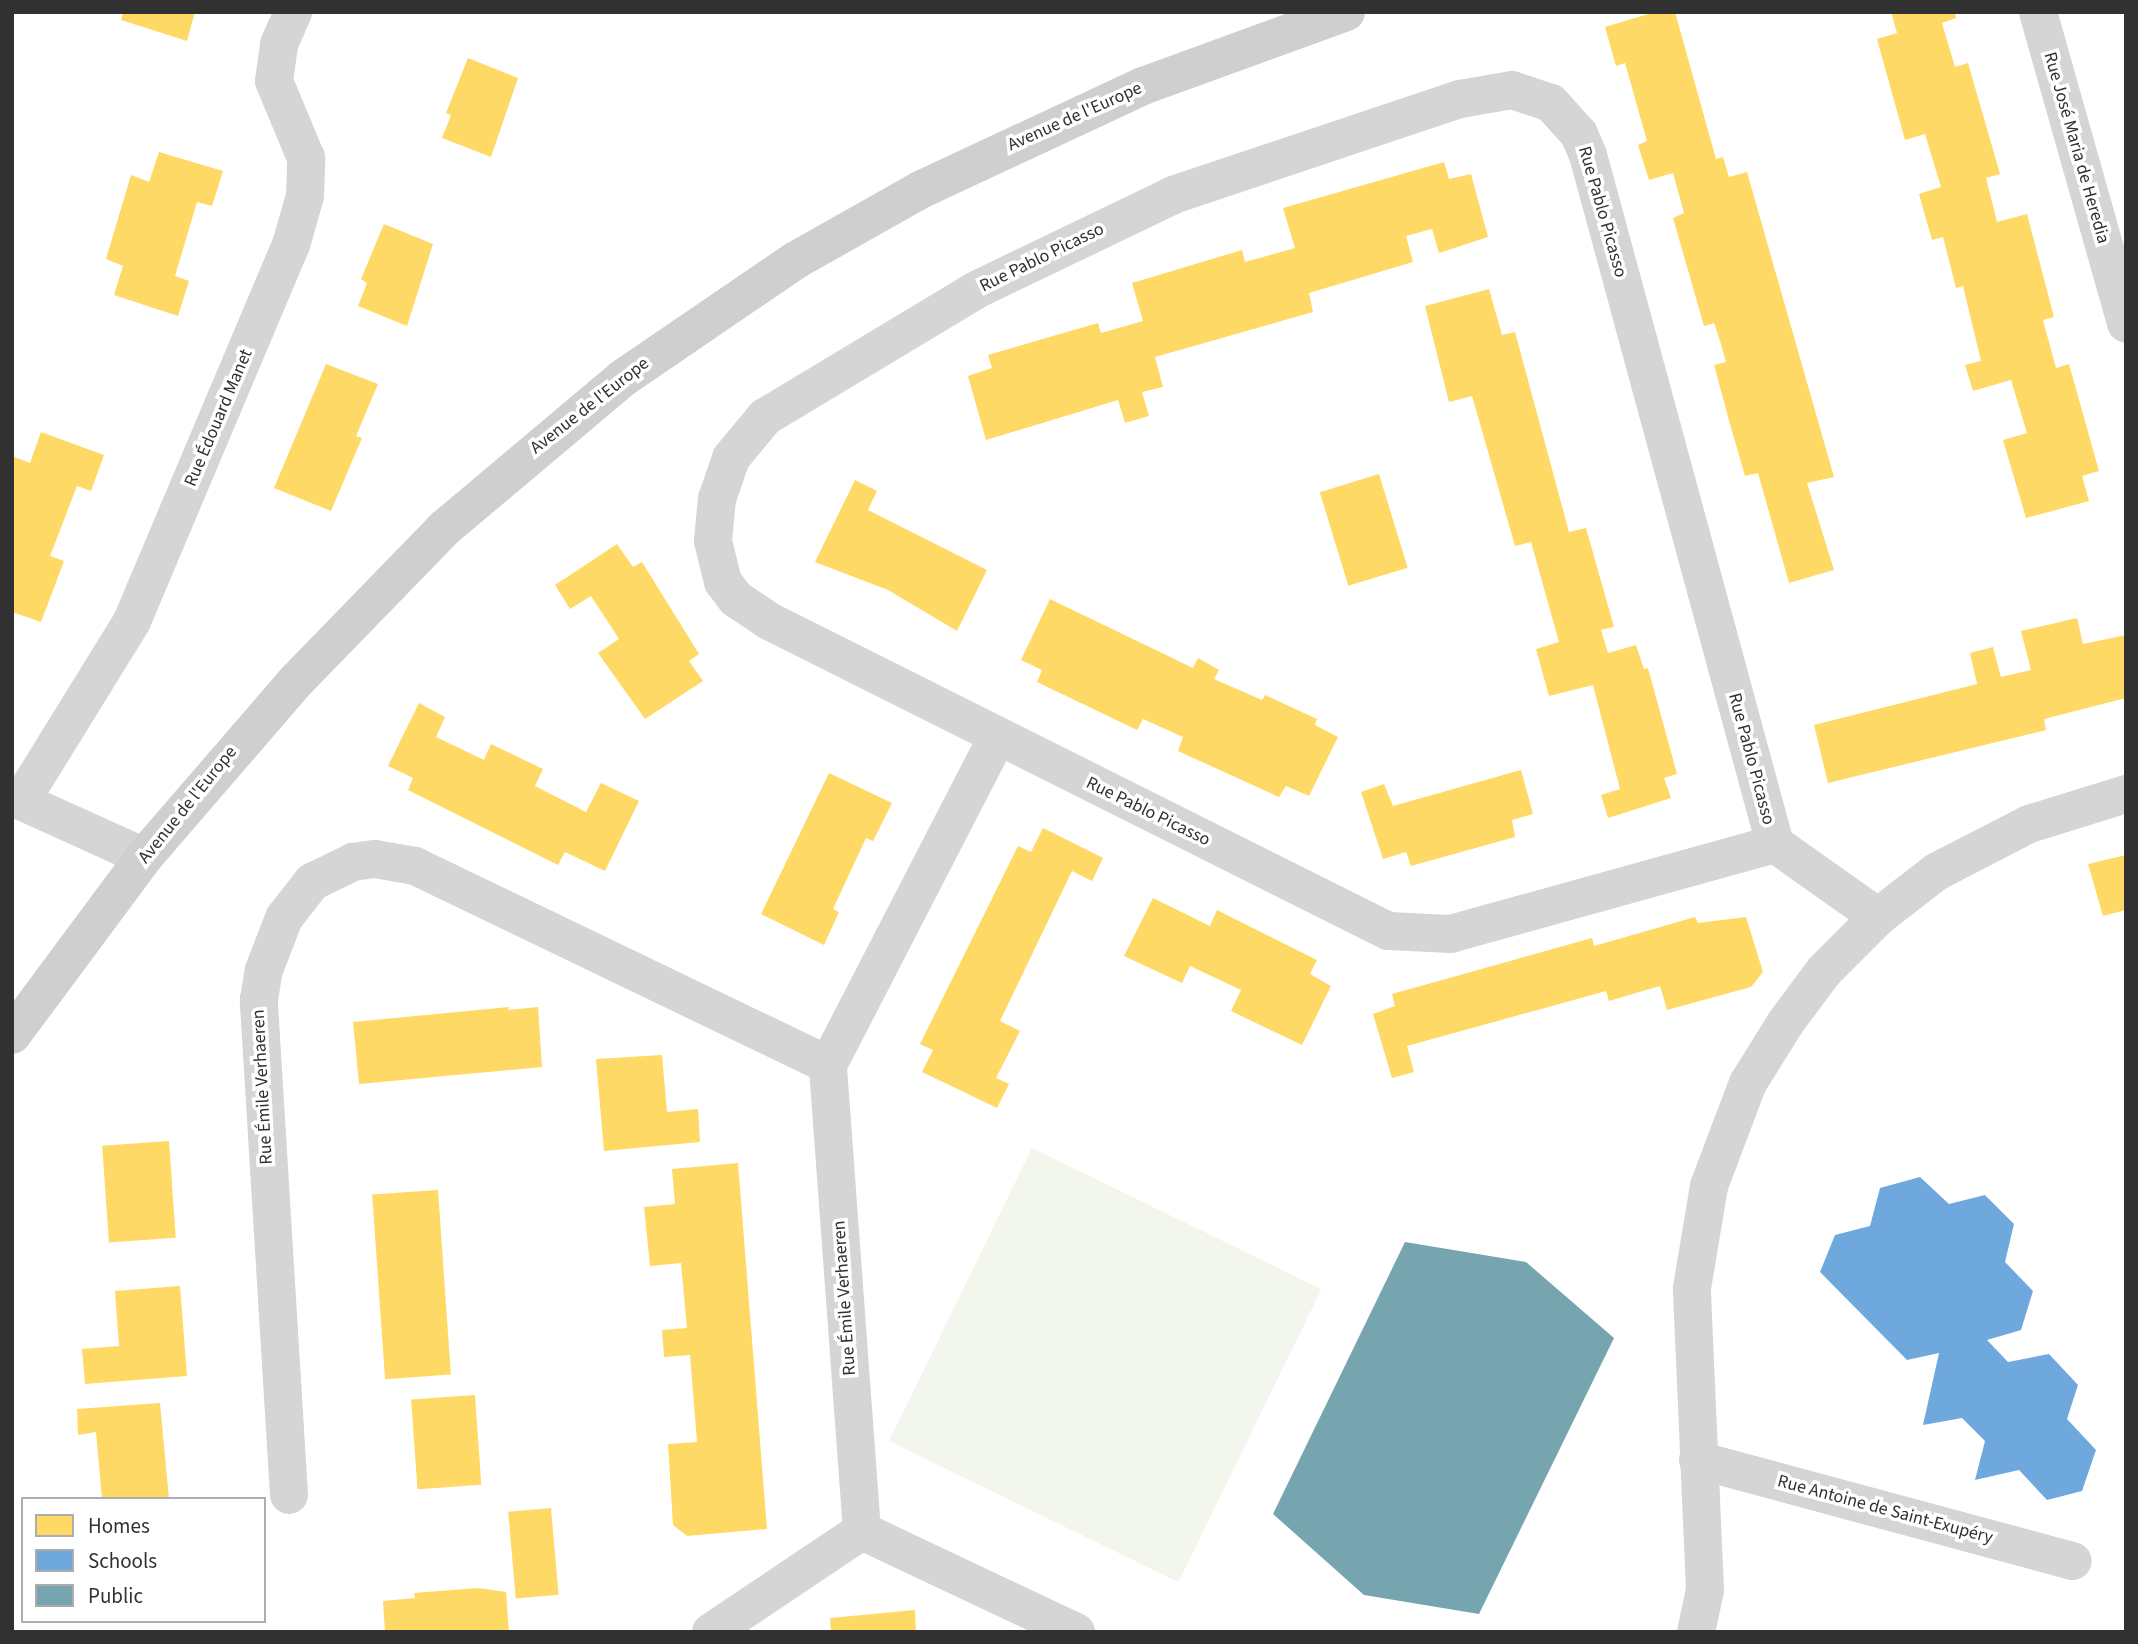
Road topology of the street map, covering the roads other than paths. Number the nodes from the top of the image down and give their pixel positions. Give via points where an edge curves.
1 (293, 12) edge
2 (1346, 12) edge
3 (2038, 12) edge
4 (2126, 324) edge
5 (997, 737) junction
6 (2126, 794) edge
7 (17, 799) edge
8 (1774, 844) junction
9 (144, 858) junction
10 (1878, 917) junction
11 (12, 1035) edge
12 (828, 1065) junction
13 (1698, 1460) junction
14 (289, 1495) dead end
15 (862, 1531) junction
16 (2073, 1561) dead end
17 (725, 1627) edge
18 (1076, 1632) edge
19 (1696, 1632) edge

1 - 7 street, Rue Édouard Manet via 279,44 274,81 306,158 305,196 291,245 142,601 116,652
2 - 9 street, Avenue de l'Europe via 1143,86 1004,148 806,254 705,319 533,450 409,561 216,769
3 - 4 street, Rue José Maria de Heredia
5 - 8 street, Rue Pablo Picasso via 1388,931 1409,935 1451,934
5 - 8 street, Rue Pablo Picasso via 769,621 736,599 723,582 717,561 714,517 723,475 748,433 765,417 976,290 1173,195 1460,99 1512,90 1551,103 1579,134 1587,155
5 - 12 street
6 - 10 street via 1997,838 1936,872
7 - 9 street
8 - 10 street
9 - 11 street, Avenue de l'Europe
10 - 13 street via 1824,971 1786,1022 1748,1083 1720,1152 1701,1220 1692,1288
12 - 14 street, Rue Émile Verhaeren via 415,866 374,859 353,862 312,882 284,918 264,970 259,1000
12 - 15 street, Rue Émile Verhaeren
13 - 16 street, Rue Antoine de Saint-Exupéry
13 - 19 street via 1704,1590
15 - 17 street
15 - 18 street

